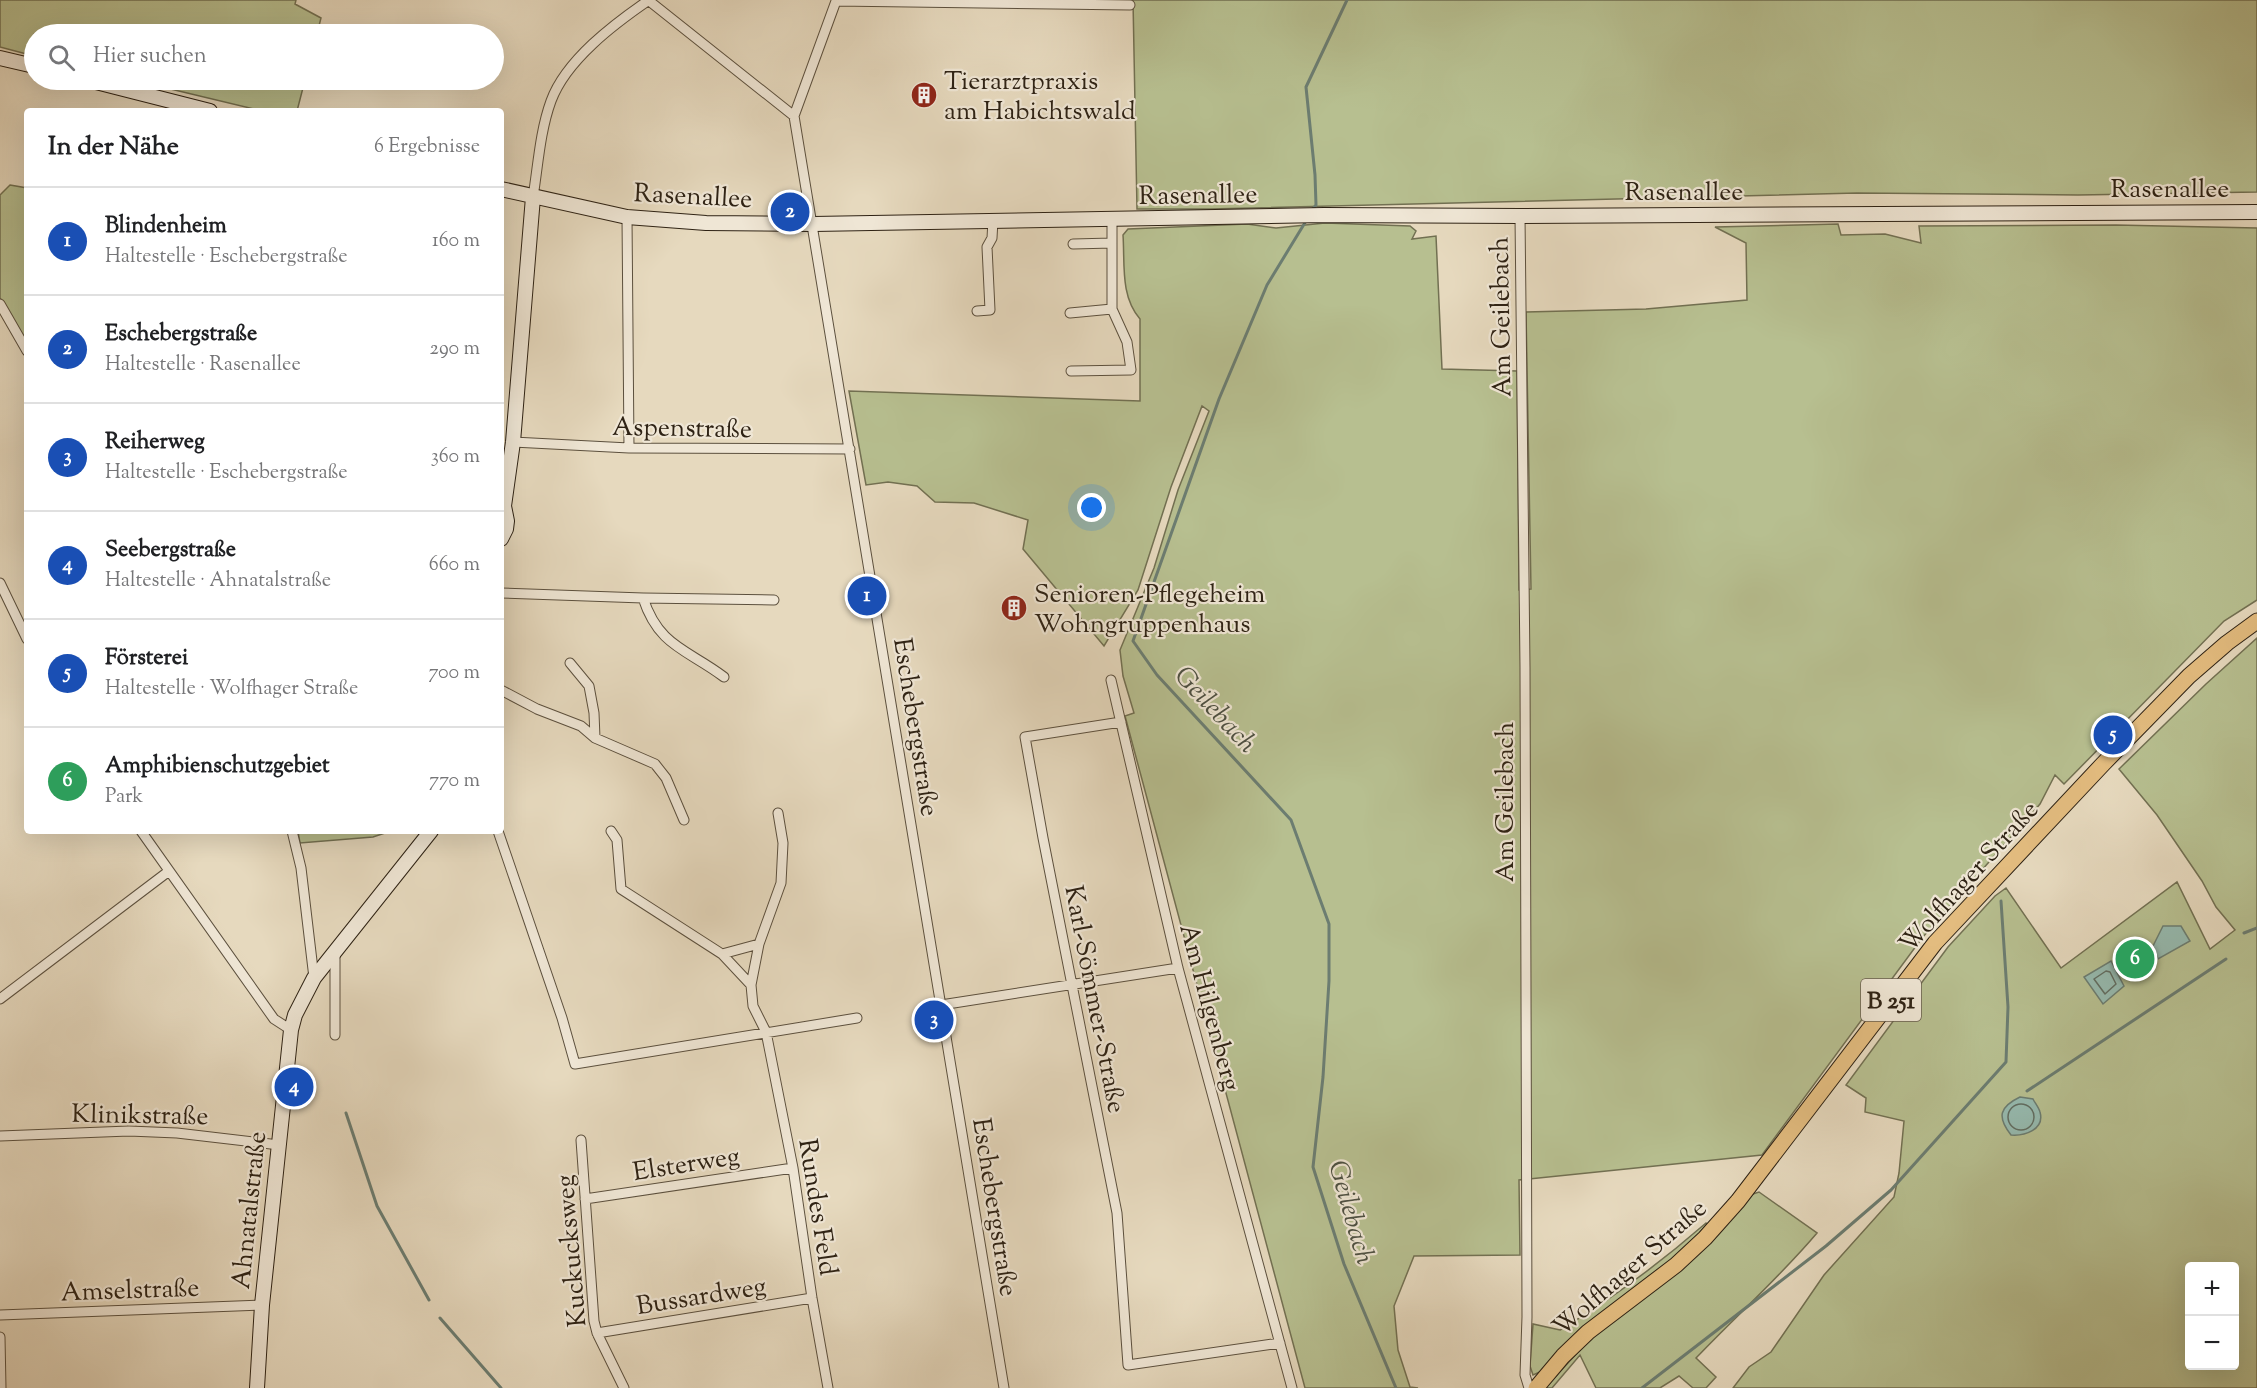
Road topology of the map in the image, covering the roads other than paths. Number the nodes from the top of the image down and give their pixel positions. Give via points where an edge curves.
1 (648, 0) edge
2 (1130, 5) dead end
3 (0, 58) edge
4 (24, 64) edge
5 (127, 90) edge
6 (198, 108) edge
7 (794, 116) junction
8 (504, 190) edge
9 (533, 197) junction
10 (2257, 212) edge
11 (1520, 216) junction
12 (627, 217) junction
13 (1112, 219) junction
14 (993, 220) junction
15 (813, 224) junction
16 (1112, 243) junction
17 (1073, 244) dead end
18 (0, 304) edge
19 (1112, 309) junction
20 (977, 310) dead end
21 (1070, 313) dead end
22 (24, 346) edge
23 (1071, 371) dead end
24 (513, 442) junction
25 (629, 448) junction
26 (850, 449) junction
27 (504, 502) edge
28 (504, 512) edge
29 (504, 533) edge
30 (0, 583) edge
31 (504, 593) edge
32 (643, 598) junction
33 (774, 600) dead end
34 (2257, 621) edge
35 (24, 633) edge
36 (570, 663) dead end
37 (724, 677) dead end
38 (1111, 680) dead end
39 (504, 692) edge
40 (1121, 722) junction
41 (595, 738) junction
42 (778, 813) dead end
43 (684, 820) dead end
44 (611, 831) dead end
45 (143, 834) edge
46 (293, 834) edge
47 (429, 834) edge
48 (499, 834) edge
49 (169, 871) junction
50 (759, 944) junction
51 (335, 951) junction
52 (722, 954) junction
53 (1178, 968) junction
54 (314, 978) junction
55 (750, 985) junction
56 (1073, 986) junction
57 (0, 999) edge
58 (941, 1005) junction
59 (857, 1018) dead end
60 (291, 1030) junction
61 (766, 1032) junction
62 (335, 1035) dead end
63 (0, 1136) edge
64 (581, 1140) dead end
65 (279, 1145) junction
66 (794, 1168) junction
67 (585, 1199) junction
68 (812, 1298) junction
69 (262, 1305) junction
70 (0, 1315) edge
71 (597, 1333) junction
72 (0, 1337) edge
73 (1280, 1343) junction
74 (1, 1388) edge
75 (257, 1388) edge
76 (624, 1388) edge
77 (828, 1388) edge
78 (1004, 1388) edge
79 (1292, 1388) edge
80 (1528, 1388) edge
81 (1536, 1388) edge

1 - 7 street
1 - 9 street via 591,45 570,69 551,101
2 - 7 street via 836,1
3 - 4 main road
5 - 6 main road
7 - 15 street, Eschebergstraße
8 - 9 main road, Rasenallee
9 - 12 main road, Rasenallee
9 - 24 main road
10 - 11 main road, Rasenallee
11 - 13 main road, Rasenallee
11 - 80 street, Am Geilebach
12 - 15 main road, Rasenallee via 706,223
12 - 25 street
13 - 14 main road, Rasenallee
13 - 16 street, Rasenallee
14 - 15 main road, Rasenallee
14 - 20 street via 993,238 987,247 990,310
15 - 26 street, Eschebergstraße
16 - 17 street
16 - 19 street, Rasenallee
18 - 22 street
19 - 21 street
19 - 23 street, Rasenallee via 1127,342 1131,370
24 - 25 street, Aspenstraße
24 - 27 main road
25 - 26 street, Aspenstraße
26 - 58 street, Eschebergstraße
28 - 29 main road
30 - 35 street
31 - 32 street
32 - 33 street
32 - 37 street via 650,619 672,644
34 - 81 main road, Wolfhager Straße / B 251 via 2188,676 1935,943 1705,1238 1588,1332
36 - 41 street via 589,686
38 - 40 street, Am Hilgenberg
39 - 41 street via 581,726
40 - 53 street, Am Hilgenberg
40 - 56 street, Karl-Sömmer-Straße via 1025,737
41 - 43 street via 655,764 666,778
42 - 50 street via 783,843 781,883
44 - 52 street via 617,840 621,889
45 - 49 street
46 - 54 street via 301,868
47 - 51 main road, Ahnatalstraße
48 - 61 street via 574,1064
49 - 57 street
49 - 60 street via 274,1019
50 - 52 street
50 - 55 street
51 - 54 main road, Ahnatalstraße
51 - 62 street
52 - 55 street
53 - 56 street
53 - 73 street, Am Hilgenberg
54 - 60 main road, Ahnatalstraße
55 - 61 street, Rundes Feld via 753,1006
56 - 58 street
56 - 73 street, Karl-Sömmer-Straße via 1117,1213 1128,1365
58 - 78 street, Eschebergstraße
59 - 61 street
60 - 65 main road, Ahnatalstraße
61 - 66 street, Rundes Feld
63 - 65 street, Klinikstraße via 177,1132
64 - 67 street, Kuckucksweg
65 - 69 main road, Ahnatalstraße
66 - 67 street, Elsterweg
66 - 68 street, Rundes Feld
67 - 71 street, Kuckucksweg
68 - 71 street, Bussardweg
68 - 77 street, Rundes Feld
69 - 70 street, Amselstraße
69 - 75 main road, Ahnatalstraße
71 - 76 street, Kuckucksweg
72 - 74 street
73 - 79 street, Am Hilgenberg

